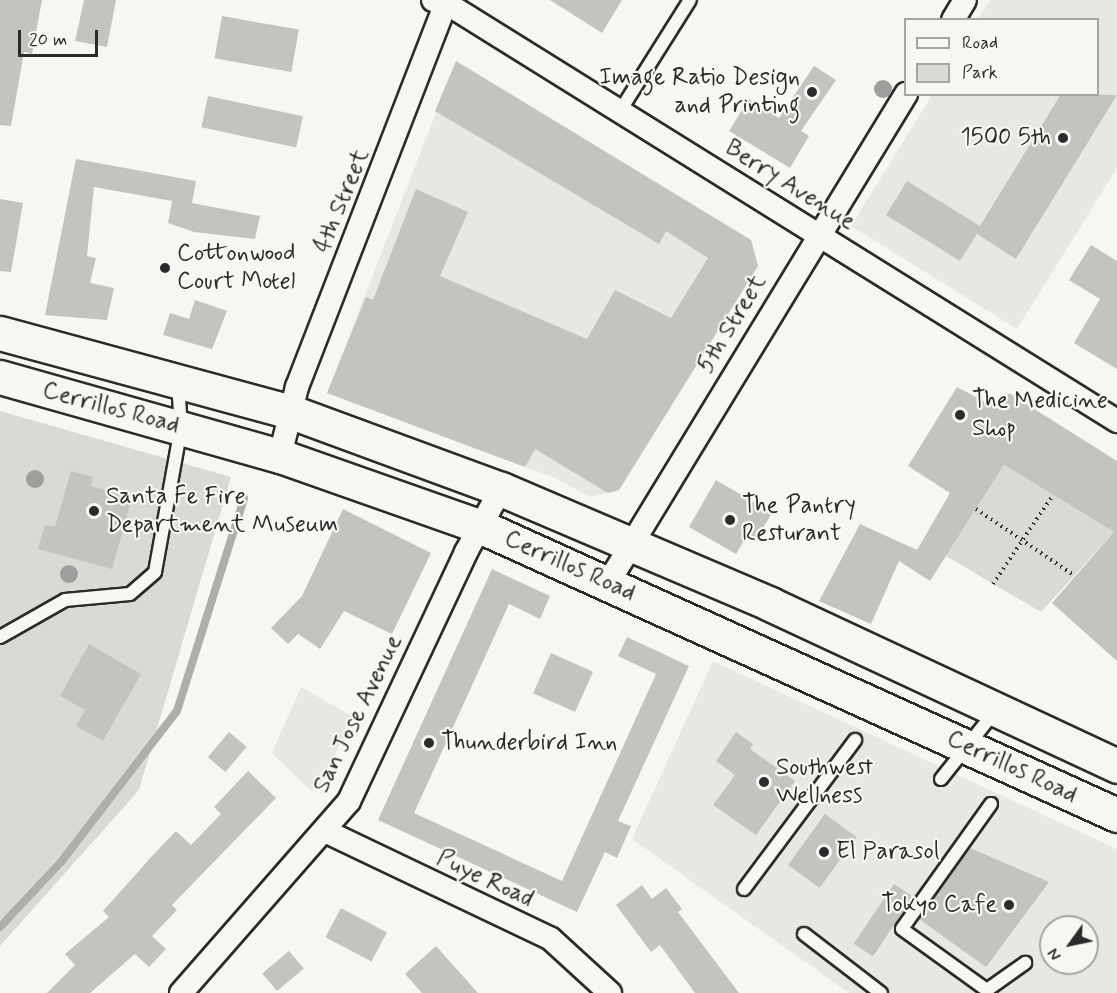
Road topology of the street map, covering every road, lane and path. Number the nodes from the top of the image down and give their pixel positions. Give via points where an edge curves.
1 (690, 0) edge
2 (965, 0) edge
3 (442, 1) edge
4 (954, 18) edge
5 (905, 96) edge
6 (620, 111) junction
7 (818, 234) junction
8 (0, 333) edge
9 (0, 377) edge
10 (178, 381) junction
11 (294, 412) junction
12 (1117, 421) edge
13 (181, 426) junction
14 (280, 456) junction
15 (501, 489) junction
16 (1053, 495) dead end
17 (976, 509) dead end
18 (484, 528) junction
19 (1026, 540) junction
20 (632, 542) junction
21 (1075, 576) dead end
22 (608, 583) junction
23 (993, 584) dead end
24 (0, 637) edge
25 (996, 710) junction
26 (855, 740) dead end
27 (965, 746) junction
28 (1117, 766) edge
29 (941, 779) dead end
30 (991, 804) dead end
31 (1117, 815) edge
32 (326, 831) junction
33 (744, 889) dead end
34 (804, 934) dead end
35 (1025, 963) dead end
36 (986, 991) edge
37 (181, 993) edge
38 (610, 993) edge
39 (881, 993) edge

1 - 6 lane
2 - 4 street
3 - 6 street, Berry Avenue
3 - 11 street, 4th Street via 297,387
5 - 7 street, 5th Street
6 - 7 street, Berry Avenue
7 - 12 street, Berry Avenue
7 - 20 street, 5th Street
8 - 10 main road, Cerrillos Road
9 - 13 main road, Cerrillos Road
10 - 11 main road, Cerrillos Road
10 - 13 lane
11 - 14 street, 4th Street
11 - 15 main road, Cerrillos Road
13 - 14 main road, Cerrillos Road
13 - 24 lane via 154,572 130,594 65,600
14 - 18 main road, Cerrillos Road
15 - 18 street, San Jose Avenue
15 - 20 main road, Cerrillos Road
16 - 19 path
17 - 19 path
18 - 22 main road, Cerrillos Road
18 - 32 street, San Jose Avenue via 466,552 349,801
19 - 21 path
19 - 23 path
20 - 22 street, 5th Street
20 - 25 main road, Cerrillos Road
22 - 27 main road, Cerrillos Road
25 - 27 lane
25 - 28 main road, Cerrillos Road
26 - 33 lane
27 - 29 lane
27 - 31 main road, Cerrillos Road
30 - 36 lane via 902,929
32 - 37 street, San Jose Avenue
32 - 38 street, Puye Road via 551,939
34 - 39 lane
35 - 36 lane

